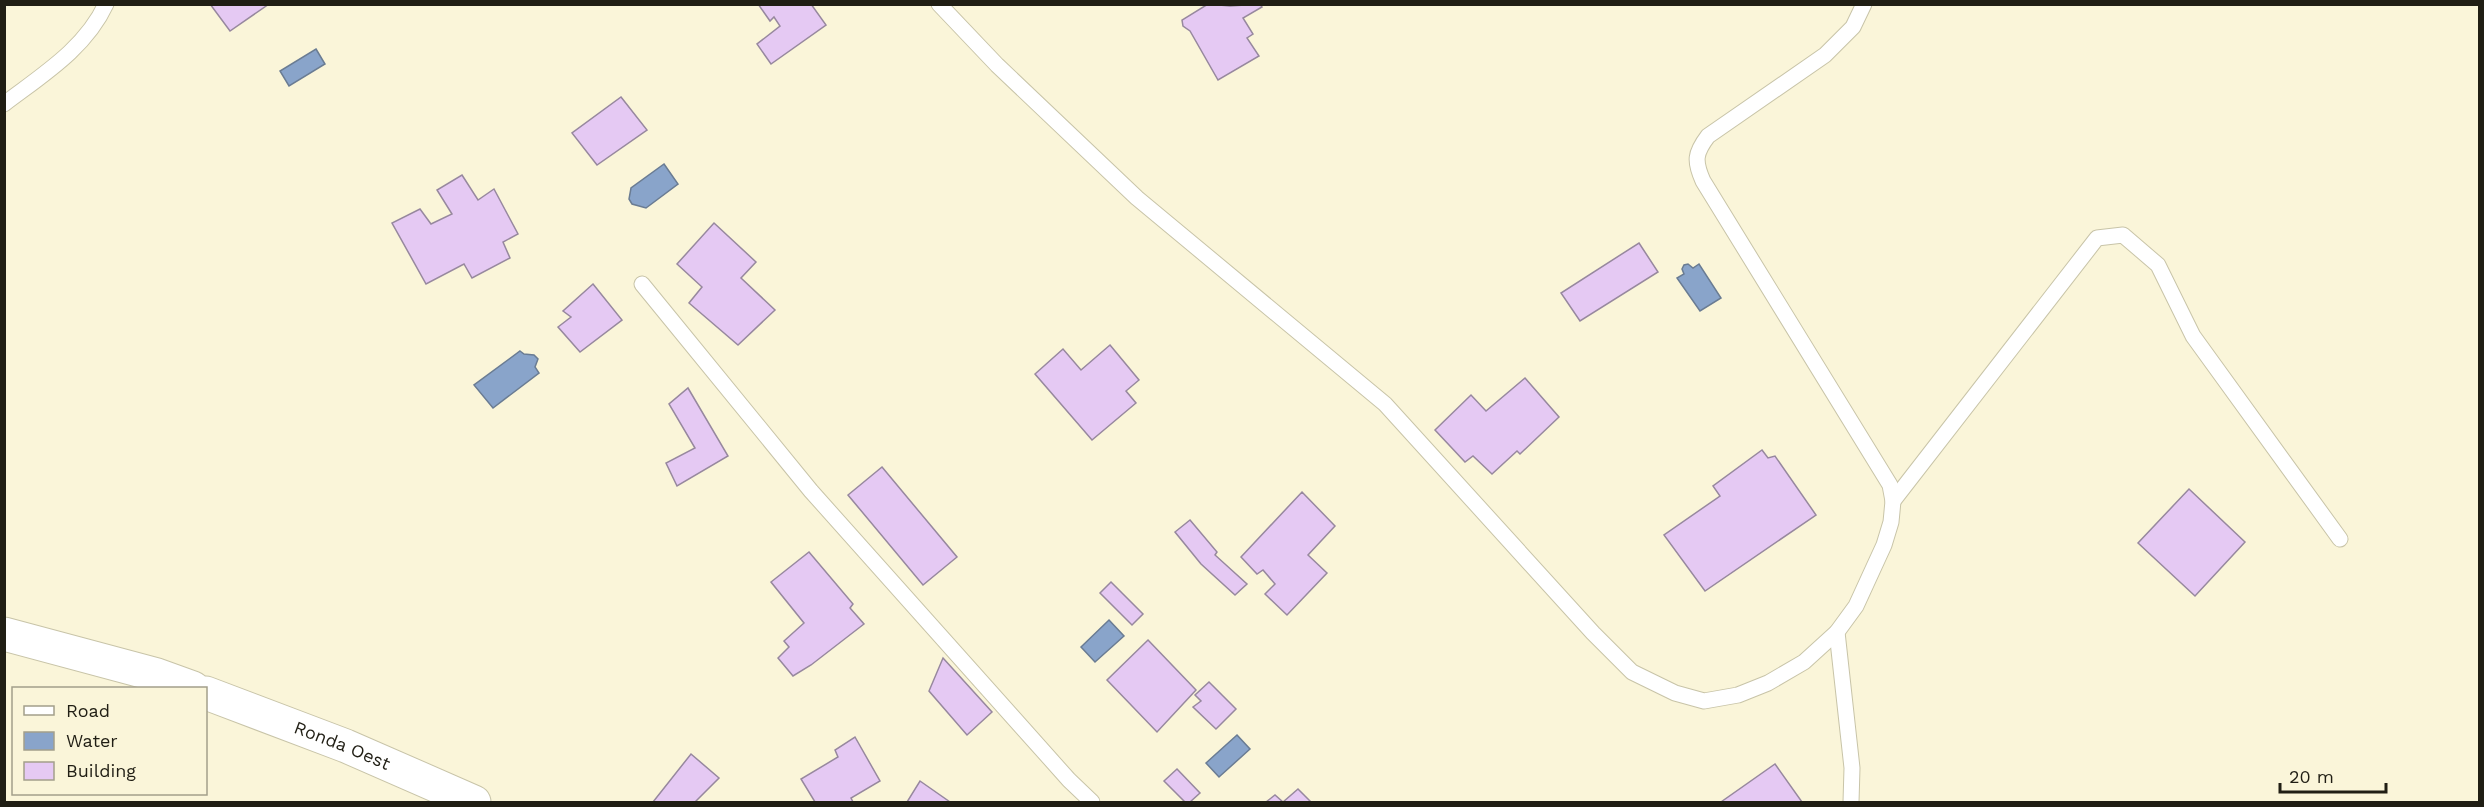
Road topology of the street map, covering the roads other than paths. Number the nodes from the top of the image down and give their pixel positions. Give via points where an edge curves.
1 (106, 4) edge
2 (939, 4) edge
3 (1864, 4) edge
4 (4, 104) edge
5 (642, 284) dead end
6 (1893, 501) junction
7 (2340, 539) dead end
8 (1837, 632) junction
9 (4, 634) edge
10 (190, 687) edge
11 (207, 693) edge
12 (474, 802) edge
13 (1092, 802) edge
14 (1851, 802) edge

1 - 4 lane via 85,38
2 - 8 lane via 1137,198 1385,404 1632,672 1704,702 1768,683 1795,668
3 - 6 lane via 1853,27 1825,55 1708,136 1699,148 1696,166 1890,485
5 - 13 lane via 811,490
6 - 7 lane via 2097,238 2123,235 2158,265 2193,336
6 - 8 lane via 1884,545 1856,606
8 - 14 lane via 1852,768
9 - 10 main road
11 - 12 main road, Ronda Oest via 346,746

